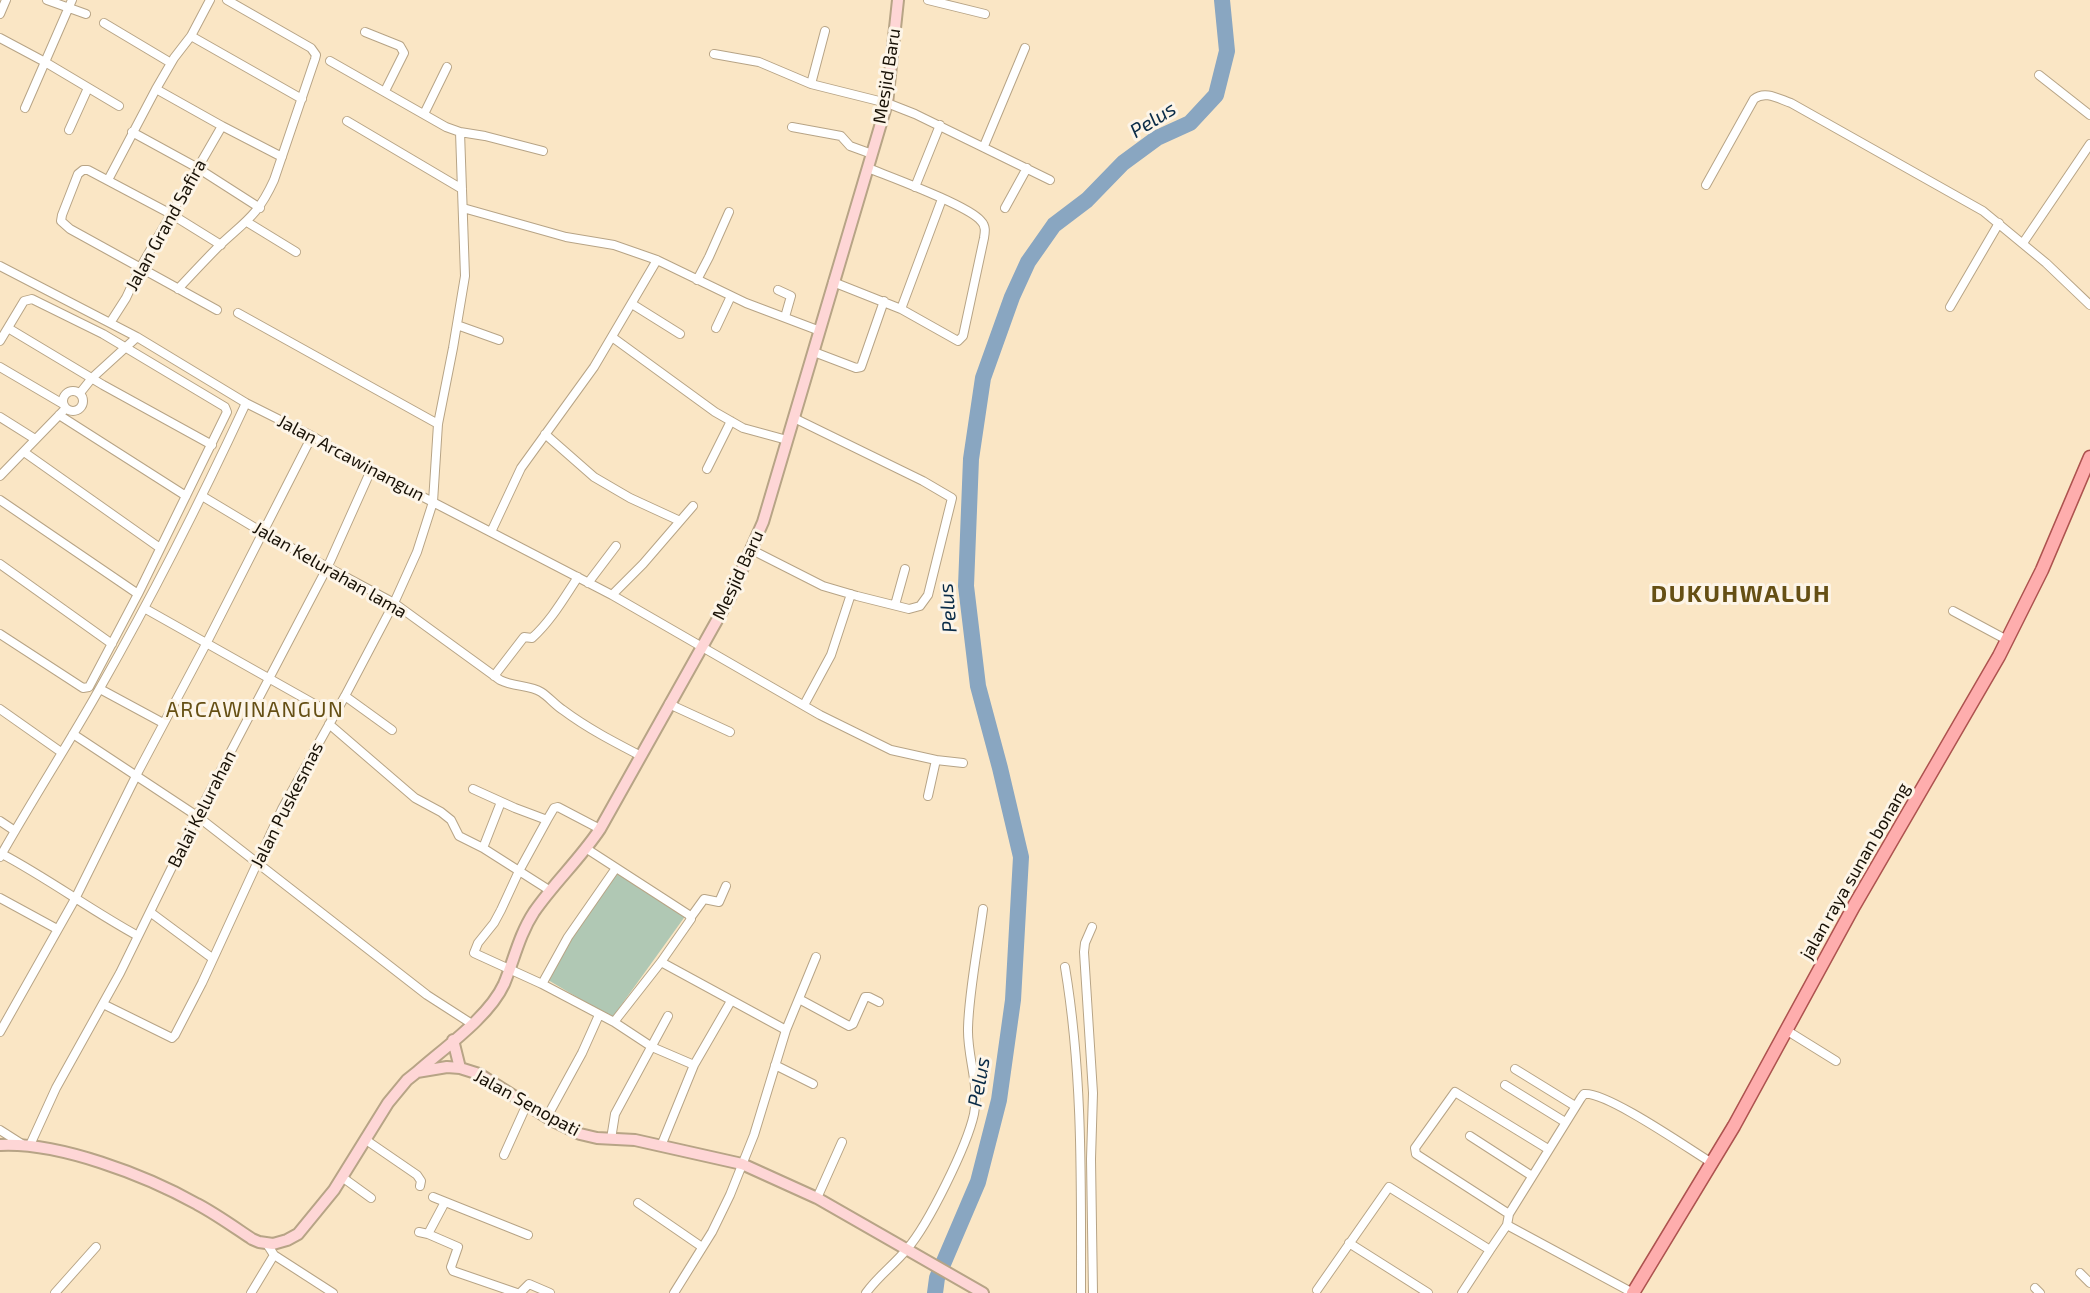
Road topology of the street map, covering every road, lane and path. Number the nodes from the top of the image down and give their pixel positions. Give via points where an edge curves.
1 (6, 0) edge
2 (47, 0) edge
3 (72, 0) edge
4 (210, 0) edge
5 (227, 0) edge
6 (898, 0) edge
7 (928, 0) edge
8 (68, 8) junction
9 (0, 14) edge
10 (86, 14) dead end
11 (985, 14) dead end
12 (104, 22) dead end
13 (366, 32) dead end
14 (825, 32) dead end
15 (191, 36) junction
16 (0, 38) edge
17 (1026, 48) dead end
18 (714, 54) dead end
19 (330, 61) dead end
20 (45, 62) junction
21 (171, 63) junction
22 (447, 67) dead end
23 (2039, 75) dead end
24 (811, 84) junction
25 (88, 88) junction
26 (156, 89) junction
27 (385, 91) junction
28 (302, 99) junction
29 (887, 104) junction
30 (119, 106) dead end
31 (25, 108) dead end
32 (424, 114) junction
33 (2090, 115) edge
34 (347, 121) dead end
35 (940, 125) junction
36 (222, 126) junction
37 (792, 127) dead end
38 (69, 130) dead end
39 (132, 132) junction
40 (460, 132) junction
41 (2090, 144) edge
42 (984, 146) junction
43 (543, 152) dead end
44 (872, 154) junction
45 (282, 157) junction
46 (196, 167) junction
47 (868, 168) junction
48 (1027, 168) junction
49 (108, 180) junction
50 (1050, 180) dead end
51 (1706, 185) dead end
52 (915, 187) junction
53 (462, 189) junction
54 (942, 199) junction
55 (261, 208) junction
56 (463, 208) junction
57 (1005, 208) dead end
58 (729, 212) dead end
59 (171, 214) junction
60 (247, 222) junction
61 (1999, 223) junction
62 (2023, 243) junction
63 (221, 244) junction
64 (296, 252) dead end
65 (657, 260) junction
66 (0, 266) edge
67 (140, 268) junction
68 (697, 280) junction
69 (833, 282) junction
70 (178, 289) junction
71 (778, 290) dead end
72 (731, 296) junction
73 (884, 302) junction
74 (632, 304) junction
75 (2090, 305) edge
76 (1950, 307) dead end
77 (901, 309) junction
78 (217, 310) dead end
79 (238, 313) dead end
80 (786, 317) junction
81 (110, 323) junction
82 (457, 325) junction
83 (8, 328) junction
84 (716, 328) dead end
85 (820, 331) junction
86 (680, 334) dead end
87 (137, 337) junction
88 (612, 337) junction
89 (499, 340) dead end
90 (0, 341) edge
91 (127, 348) junction
92 (814, 352) junction
93 (0, 367) edge
94 (93, 378) junction
95 (80, 393) junction
96 (246, 403) junction
97 (65, 406) junction
98 (59, 415) junction
99 (0, 417) edge
100 (794, 418) junction
101 (731, 421) junction
102 (438, 424) junction
103 (545, 434) junction
104 (312, 436) junction
105 (35, 439) junction
106 (787, 440) junction
107 (212, 445) junction
108 (24, 452) junction
109 (2090, 457) edge
110 (706, 469) dead end
111 (371, 470) junction
112 (0, 476) edge
113 (186, 496) junction
114 (202, 496) junction
115 (0, 500) edge
116 (433, 502) junction
117 (693, 506) dead end
118 (680, 521) junction
119 (262, 532) junction
120 (491, 532) junction
121 (615, 546) dead end
122 (160, 548) junction
123 (750, 549) junction
124 (0, 564) edge
125 (328, 566) junction
126 (905, 569) dead end
127 (578, 578) junction
128 (588, 583) junction
129 (138, 594) junction
130 (851, 594) junction
131 (612, 595) junction
132 (394, 603) junction
133 (895, 605) junction
134 (144, 608) junction
135 (1953, 611) dead end
136 (0, 634) edge
137 (2007, 640) junction
138 (112, 644) junction
139 (206, 644) junction
140 (703, 648) junction
141 (494, 676) junction
142 (270, 680) junction
143 (100, 689) junction
144 (345, 696) junction
145 (669, 704) junction
146 (804, 705) junction
147 (0, 709) edge
148 (334, 715) junction
149 (163, 723) junction
150 (329, 724) junction
151 (392, 730) dead end
152 (730, 732) dead end
153 (73, 734) junction
154 (61, 752) junction
155 (641, 756) junction
156 (936, 760) junction
157 (963, 763) dead end
158 (137, 776) junction
159 (473, 789) dead end
160 (928, 796) dead end
161 (501, 802) junction
162 (197, 816) junction
163 (547, 820) junction
164 (0, 821) edge
165 (600, 829) junction
166 (15, 831) junction
167 (483, 848) junction
168 (586, 849) junction
169 (1, 856) edge
170 (257, 862) junction
171 (616, 868) junction
172 (519, 871) junction
173 (726, 886) dead end
174 (549, 890) junction
175 (0, 898) edge
176 (75, 899) junction
177 (983, 909) dead end
178 (150, 912) junction
179 (691, 917) junction
180 (1092, 927) dead end
181 (57, 929) junction
182 (138, 936) junction
183 (816, 957) dead end
184 (212, 958) junction
185 (662, 962) junction
186 (1065, 967) dead end
187 (508, 968) junction
188 (542, 984) junction
189 (799, 999) junction
190 (731, 1001) junction
191 (879, 1002) dead end
192 (103, 1004) junction
193 (599, 1015) junction
194 (668, 1016) dead end
195 (614, 1022) junction
196 (471, 1024) junction
197 (786, 1030) junction
198 (1786, 1030) junction
199 (0, 1032) edge
200 (453, 1040) junction
201 (652, 1047) junction
202 (1836, 1061) dead end
203 (694, 1065) junction
204 (775, 1065) junction
205 (460, 1068) junction
206 (1515, 1069) dead end
207 (417, 1072) junction
208 (813, 1084) dead end
209 (1505, 1085) dead end
210 (527, 1104) junction
211 (1575, 1106) junction
212 (548, 1117) junction
213 (1565, 1122) junction
214 (0, 1130) edge
215 (1470, 1136) dead end
216 (611, 1139) junction
217 (366, 1140) junction
218 (842, 1142) dead end
219 (0, 1145) edge
220 (26, 1145) junction
221 (661, 1146) junction
222 (1548, 1149) junction
223 (504, 1155) dead end
224 (1712, 1163) junction
225 (742, 1164) junction
226 (1532, 1176) junction
227 (342, 1177) junction
228 (420, 1186) dead end
229 (433, 1197) dead end
230 (371, 1198) dead end
231 (817, 1198) junction
232 (445, 1202) junction
233 (638, 1203) dead end
234 (1509, 1214) junction
235 (1507, 1225) junction
236 (418, 1232) dead end
237 (428, 1234) junction
238 (528, 1235) dead end
239 (1349, 1243) junction
240 (267, 1244) junction
241 (702, 1246) junction
242 (96, 1247) dead end
243 (904, 1247) junction
244 (1491, 1250) junction
245 (274, 1255) junction
246 (2080, 1274) dead end
247 (2090, 1283) edge
248 (1317, 1290) dead end
249 (55, 1293) edge
250 (251, 1293) edge
251 (333, 1293) edge
252 (518, 1293) edge
253 (550, 1293) edge
254 (674, 1293) edge
255 (866, 1293) edge
256 (983, 1293) edge
257 (1081, 1293) edge
258 (1093, 1293) edge
259 (1428, 1293) edge
260 (1462, 1293) edge
261 (1633, 1293) edge

1 - 9 street
2 - 8 street
3 - 8 street
4 - 15 street
5 - 28 street via 311,48 316,55
6 - 29 street, Mesjid Baru
7 - 11 street
8 - 10 street
8 - 20 street
12 - 21 street
13 - 27 street via 400,46 404,53
14 - 24 street
15 - 21 street
15 - 28 street
16 - 20 street
17 - 42 street
18 - 24 street via 759,62
19 - 27 street
20 - 25 street
20 - 31 street
21 - 26 street
22 - 32 street
23 - 33 street
24 - 29 street
25 - 30 street
25 - 38 street
26 - 36 street
26 - 39 street
27 - 32 street
28 - 45 street
29 - 35 street
29 - 44 street, Mesjid Baru
32 - 40 street
34 - 53 street
35 - 42 street
35 - 52 street
36 - 45 street
36 - 46 street, Jalan Grand Safira
37 - 44 street via 841,136 849,146
39 - 46 street
39 - 49 street
40 - 43 street
40 - 53 street, Jalan Puskesmas
41 - 62 street
42 - 48 street
44 - 47 street, Mesjid Baru
45 - 55 street
46 - 55 street
46 - 59 street, Jalan Grand Safira
47 - 52 street
47 - 69 street, Mesjid Baru
48 - 50 street
48 - 57 street
49 - 59 street
49 - 67 street via 88,170 80,172 62,221
51 - 61 street via 1754,99 1765,94 1791,103
52 - 54 street
53 - 56 street, Jalan Puskesmas
54 - 77 street
54 - 77 street via 978,218 985,227 963,336 958,340
55 - 60 street
56 - 65 street via 566,237 614,245
56 - 82 street, Jalan Puskesmas via 465,276
58 - 68 street
59 - 63 street
59 - 67 street, Jalan Grand Safira
60 - 63 street
60 - 64 street
61 - 62 street
61 - 76 street
62 - 75 street
63 - 70 street
65 - 68 street
65 - 74 street
66 - 81 street, Jalan Arcawinangun
67 - 70 street
67 - 81 street, Jalan Grand Safira
68 - 72 street
69 - 73 street
69 - 85 street, Mesjid Baru
70 - 78 street
71 - 80 street via 791,296
72 - 80 street
72 - 84 street
73 - 77 street
73 - 92 street via 861,367
74 - 86 street
74 - 88 street
79 - 102 street
80 - 85 street
81 - 87 street, Jalan Arcawinangun
82 - 89 street
82 - 102 street, Jalan Puskesmas
83 - 90 street
83 - 91 street via 24,301 32,299
83 - 94 street
85 - 92 street, Mesjid Baru
87 - 91 street
87 - 96 street, Jalan Arcawinangun
88 - 101 street
88 - 103 street
91 - 94 street
91 - 107 street via 225,406 227,412
92 - 100 street, Mesjid Baru
93 - 97 street
94 - 95 street
94 - 107 street
95 - 97 street via 66,393
95 - 97 street via 81,407 76,411
96 - 104 street, Jalan Arcawinangun
96 - 114 street
97 - 98 street
98 - 105 street
98 - 113 street
99 - 105 street
100 - 106 street, Mesjid Baru
100 - 133 street via 952,498 928,595 916,608
101 - 106 street
101 - 110 street
102 - 116 street, Jalan Puskesmas
103 - 118 street via 594,477
103 - 120 street via 521,468
104 - 111 street, Jalan Arcawinangun
104 - 119 street
105 - 108 street
106 - 123 street, Mesjid Baru via 763,522
107 - 113 street
108 - 112 street
108 - 122 street
109 - 137 main road, jalan raya sunan bonang
111 - 116 street, Jalan Arcawinangun
111 - 125 street, Balai Kelurahan
113 - 122 street
114 - 119 street, Jalan Kelurahan lama
114 - 134 street
115 - 129 street
116 - 120 street, Jalan Arcawinangun
116 - 132 street, Jalan Puskesmas via 417,552
117 - 118 street
118 - 131 street
119 - 125 street, Jalan Kelurahan lama
119 - 139 street
120 - 127 street, Jalan Arcawinangun
121 - 128 street
122 - 129 street
123 - 130 street via 824,586
123 - 140 street, Mesjid Baru
124 - 138 street
125 - 132 street, Jalan Kelurahan lama
125 - 142 street, Balai Kelurahan
126 - 133 street
127 - 128 street, Jalan Arcawinangun
127 - 141 street via 539,632 532,638 524,637
128 - 131 street, Jalan Arcawinangun
129 - 138 street
130 - 133 street
130 - 146 street via 831,655
131 - 140 street, Jalan Arcawinangun
132 - 141 street, Jalan Kelurahan lama
132 - 144 street, Jalan Puskesmas
134 - 139 street
134 - 143 street
135 - 137 street
136 - 138 street via 86,688
137 - 198 main road, jalan raya sunan bonang
139 - 142 street
139 - 149 street
140 - 145 street, Mesjid Baru
140 - 146 street, Jalan Arcawinangun
141 - 155 street, Jalan Kelurahan lama via 510,685 540,691 563,711
142 - 148 street
142 - 162 street, Balai Kelurahan
143 - 149 street
143 - 153 street
144 - 148 street, Jalan Puskesmas
144 - 151 street
145 - 152 street
145 - 155 street, Mesjid Baru
146 - 156 street, Jalan Arcawinangun via 891,750
147 - 154 street
148 - 150 street, Jalan Puskesmas
149 - 158 street
150 - 167 street via 415,798 446,816 459,836
150 - 170 street, Jalan Puskesmas
153 - 154 street
153 - 158 street
154 - 166 street
155 - 165 street, Mesjid Baru
156 - 157 street, Jalan Arcawinangun
156 - 160 street
158 - 162 street
158 - 176 street
159 - 161 street
161 - 163 street
161 - 167 street
162 - 170 street
162 - 178 street, Balai Kelurahan
163 - 165 street via 558,807
163 - 172 street
164 - 166 street
165 - 168 street, Mesjid Baru
166 - 169 street
167 - 172 street
168 - 171 street
168 - 174 street, Mesjid Baru
169 - 176 street via 39,874
170 - 184 street, Jalan Puskesmas
170 - 196 street via 418,989
171 - 179 street
171 - 188 street via 568,937
172 - 174 street
172 - 187 street via 494,923 473,951
173 - 179 street via 719,902 704,899
174 - 187 street, Mesjid Baru via 528,922
175 - 181 street
176 - 181 street
176 - 182 street
177 - 243 street via 968,1027 975,1084 974,1116 941,1190
178 - 182 street, Balai Kelurahan
178 - 184 street
179 - 185 street
180 - 258 street via 1084,952 1093,1092
181 - 199 street
182 - 192 street, Balai Kelurahan
183 - 189 street
184 - 192 street, Jalan Puskesmas via 172,1038
185 - 190 street
185 - 195 street
186 - 257 street via 1080,1106
187 - 188 street
187 - 196 street, Mesjid Baru via 494,999
188 - 193 street
189 - 191 street via 849,1026 865,997
189 - 197 street
190 - 197 street
190 - 203 street
192 - 220 street, Balai Kelurahan
193 - 195 street
193 - 212 street
194 - 201 street
195 - 201 street
196 - 200 street, Mesjid Baru
197 - 204 street
198 - 202 street
198 - 224 main road, jalan raya sunan bonang
200 - 205 street
200 - 207 street, Mesjid Baru
201 - 203 street
201 - 216 street via 615,1114
203 - 221 street
204 - 208 street
204 - 225 street
205 - 207 street, Jalan Senopati
205 - 210 street, Jalan Senopati via 479,1074
206 - 211 street
207 - 217 street via 388,1102
209 - 213 street
210 - 212 street, Jalan Senopati
210 - 223 street
211 - 213 street
211 - 224 street via 1584,1094 1600,1096
212 - 216 street, Jalan Senopati via 580,1134
213 - 222 street
214 - 220 street
215 - 226 street
216 - 221 street, Jalan Senopati
217 - 227 street
217 - 228 street via 417,1176
218 - 231 street
219 - 220 street
220 - 240 street via 53,1149 113,1168 177,1193 252,1239
221 - 225 street, Jalan Senopati
222 - 226 street
222 - 234 street via 1455,1092 1415,1148 1416,1154
224 - 261 main road, jalan raya sunan bonang
225 - 231 street, Jalan Senopati
225 - 241 street
226 - 234 street
227 - 230 street
227 - 240 street via 301,1232 288,1240
229 - 232 street
231 - 243 street, Jalan Senopati
232 - 237 street
232 - 238 street
233 - 241 street
234 - 235 street
235 - 244 street
235 - 261 street
236 - 237 street
237 - 252 street via 458,1247 453,1271
239 - 244 street via 1391,1187
239 - 248 street
239 - 259 street
240 - 245 street
241 - 254 street
242 - 249 street
243 - 255 street
243 - 256 street, Jalan Senopati
244 - 260 street
245 - 250 street
245 - 251 street
246 - 247 street
252 - 253 street via 529,1284

